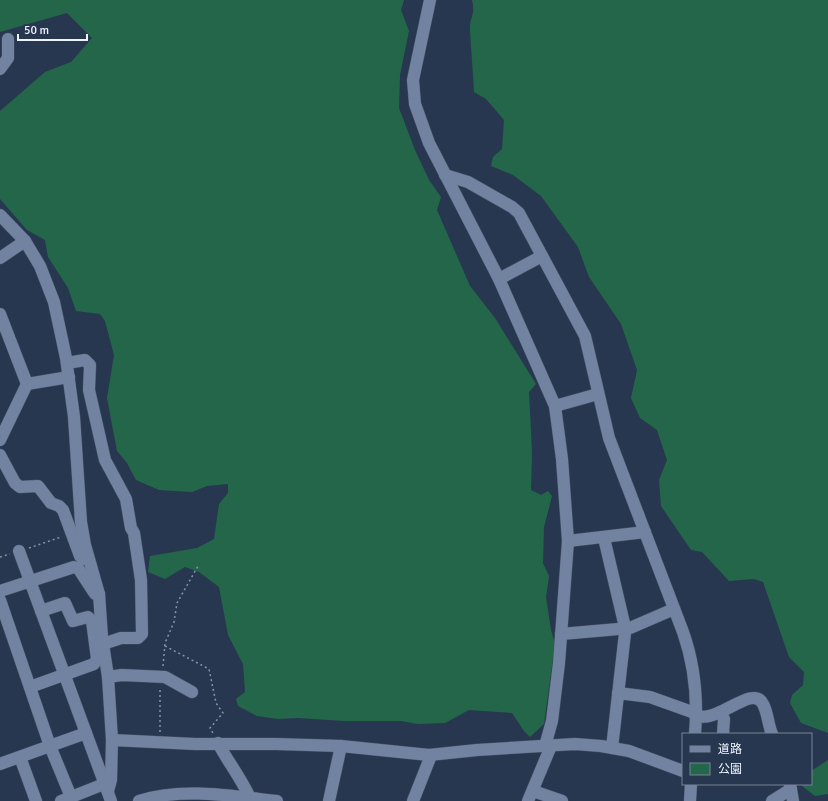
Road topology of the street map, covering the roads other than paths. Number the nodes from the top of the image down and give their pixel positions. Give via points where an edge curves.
1 (430, 0) edge
2 (8, 39) dead end
3 (0, 69) edge
4 (445, 175) junction
5 (0, 215) edge
6 (25, 241) junction
7 (542, 256) junction
8 (0, 258) edge
9 (499, 279) junction
10 (0, 314) edge
11 (67, 363) junction
12 (69, 377) junction
13 (26, 384) junction
14 (598, 394) junction
15 (555, 406) junction
16 (0, 440) edge
17 (0, 455) edge
18 (645, 532) junction
19 (604, 538) junction
20 (568, 541) junction
21 (19, 551) road end
22 (88, 558) junction
23 (30, 581) junction
24 (0, 591) edge
25 (99, 594) junction
26 (0, 600) edge
27 (674, 609) junction
28 (41, 611) junction
29 (625, 629) junction
30 (562, 634) junction
31 (103, 644) junction
32 (64, 675) junction
33 (108, 677) junction
34 (30, 687) junction
35 (192, 692) dead end
36 (618, 693) junction
37 (720, 712) junction
38 (696, 717) junction
39 (86, 733) junction
40 (695, 733) edge
41 (723, 733) edge
42 (772, 733) edge
43 (112, 740) junction
44 (218, 743) junction
45 (50, 746) junction
46 (341, 746) junction
47 (548, 746) junction
48 (612, 748) junction
49 (429, 755) junction
50 (20, 757) junction
51 (0, 764) edge
52 (682, 771) edge
53 (691, 785) edge
54 (791, 786) edge
55 (108, 792) edge
56 (530, 796) edge
57 (224, 798) edge
58 (250, 798) junction
59 (66, 799) edge
60 (36, 801) edge
61 (139, 801) edge
62 (277, 801) edge
63 (329, 801) edge
64 (413, 801) edge
65 (562, 801) edge
66 (690, 801) edge
67 (772, 801) edge
68 (793, 801) edge

1 - 4 street via 416,60 413,91 429,142
2 - 3 street via 8,58
4 - 7 street via 468,182 512,207 519,213
4 - 9 street
5 - 6 street
6 - 8 street
6 - 11 street via 47,281
7 - 9 street
7 - 14 street via 584,336
9 - 15 street
10 - 13 street
11 - 12 street
11 - 31 street via 85,360 90,365 89,390 106,460 126,499 141,580 142,634 138,638 121,638
12 - 13 street
12 - 22 street via 81,522
13 - 16 street
14 - 15 street
14 - 18 street via 609,438
15 - 20 street
17 - 22 street via 15,483 20,487 38,486 52,503 63,510 80,556
18 - 19 street
18 - 27 street
19 - 20 street
19 - 29 street
20 - 30 street
21 - 23 street
22 - 25 street
23 - 24 street
23 - 25 street via 74,567 78,568 95,594
23 - 28 street
25 - 31 street
26 - 34 street
27 - 29 street
27 - 38 street via 693,662
28 - 32 street
28 - 32 street via 65,603 73,621 88,616 92,621 97,660 94,664
29 - 30 street
29 - 36 street
30 - 47 street
31 - 33 street
32 - 34 street
32 - 39 street
33 - 35 street via 122,675 160,678 174,681
33 - 43 street
34 - 45 street
36 - 38 street via 650,697 692,712
36 - 48 street
37 - 38 street via 706,718
37 - 41 street via 724,719
37 - 42 street via 750,698 758,699 763,704
38 - 40 street
39 - 45 street
39 - 55 street
43 - 44 street
43 - 55 street via 111,780
44 - 46 street
44 - 58 street
45 - 50 street
45 - 59 street
46 - 49 street
46 - 63 street
47 - 48 street via 574,744
47 - 49 street
47 - 56 street
48 - 52 street via 629,751
49 - 64 street
50 - 51 street
50 - 60 street
53 - 66 street
54 - 67 street
54 - 68 street
55 - 59 street
56 - 65 street
57 - 58 street
57 - 61 street via 177,794
58 - 62 street

